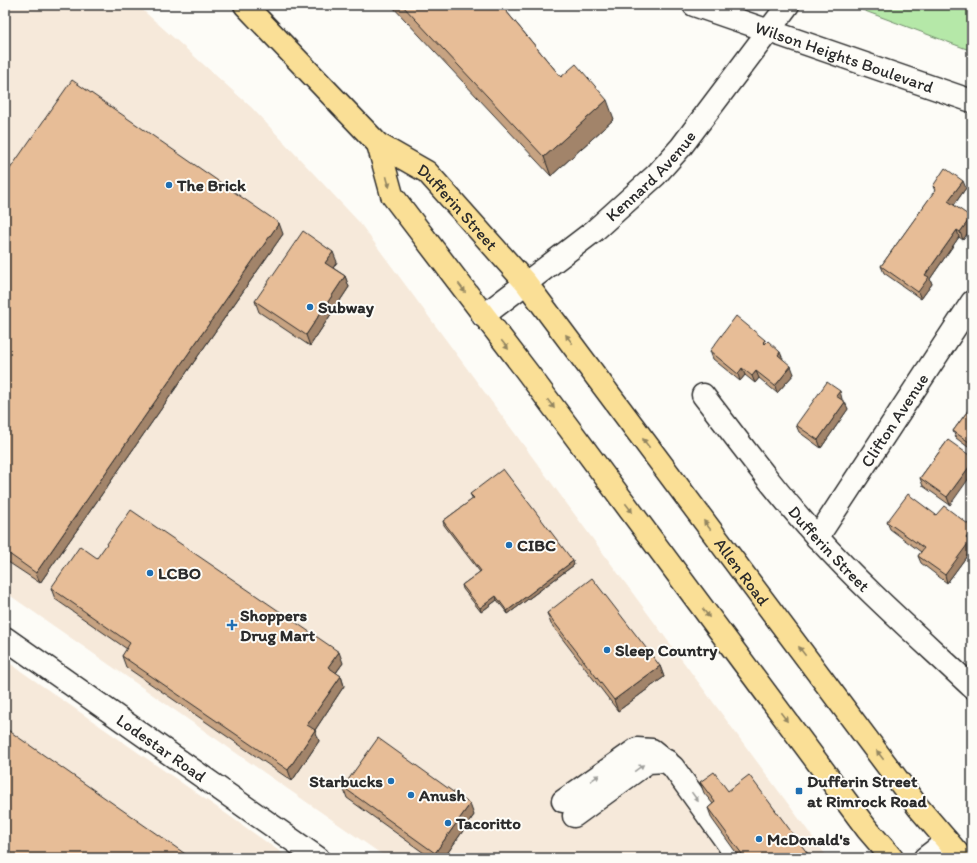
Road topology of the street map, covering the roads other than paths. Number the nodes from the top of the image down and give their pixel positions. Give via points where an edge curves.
1 (245, 5) edge
2 (694, 5) edge
3 (788, 5) edge
4 (768, 30) junction
5 (972, 101) edge
6 (378, 144) junction
7 (526, 283) junction
8 (972, 302) edge
9 (483, 316) junction
10 (703, 395) dead end
11 (817, 538) junction
12 (5, 638) edge
13 (972, 687) edge
14 (569, 808) dead end
15 (947, 841) junction
16 (297, 852) edge
17 (318, 858) edge
18 (735, 858) edge
19 (892, 858) edge
20 (925, 858) edge
21 (962, 858) edge

1 - 6 main road, Dufferin Street
2 - 4 street, Wilson Heights Boulevard
3 - 4 street, Kennard Avenue
4 - 5 street, Wilson Heights Boulevard
4 - 7 street, Kennard Avenue via 681,147 656,175 594,231
6 - 7 main road, Dufferin Street via 427,172
6 -> 9 main road, Dufferin Street via 392,195
7 - 9 street, Kennard Avenue
15 -> 7 main road, Allen Road via 918,807
8 - 11 street, Clifton Avenue
9 -> 19 main road via 867,830
10 - 11 street, Dufferin Street
11 - 13 street, Dufferin Street
12 - 16 street, Lodestar Road
14 -> 18 street via 637,749 652,750 673,766 729,845
15 - 20 street
15 - 21 main road, Allen Road
16 - 17 street, Lodestar Road

